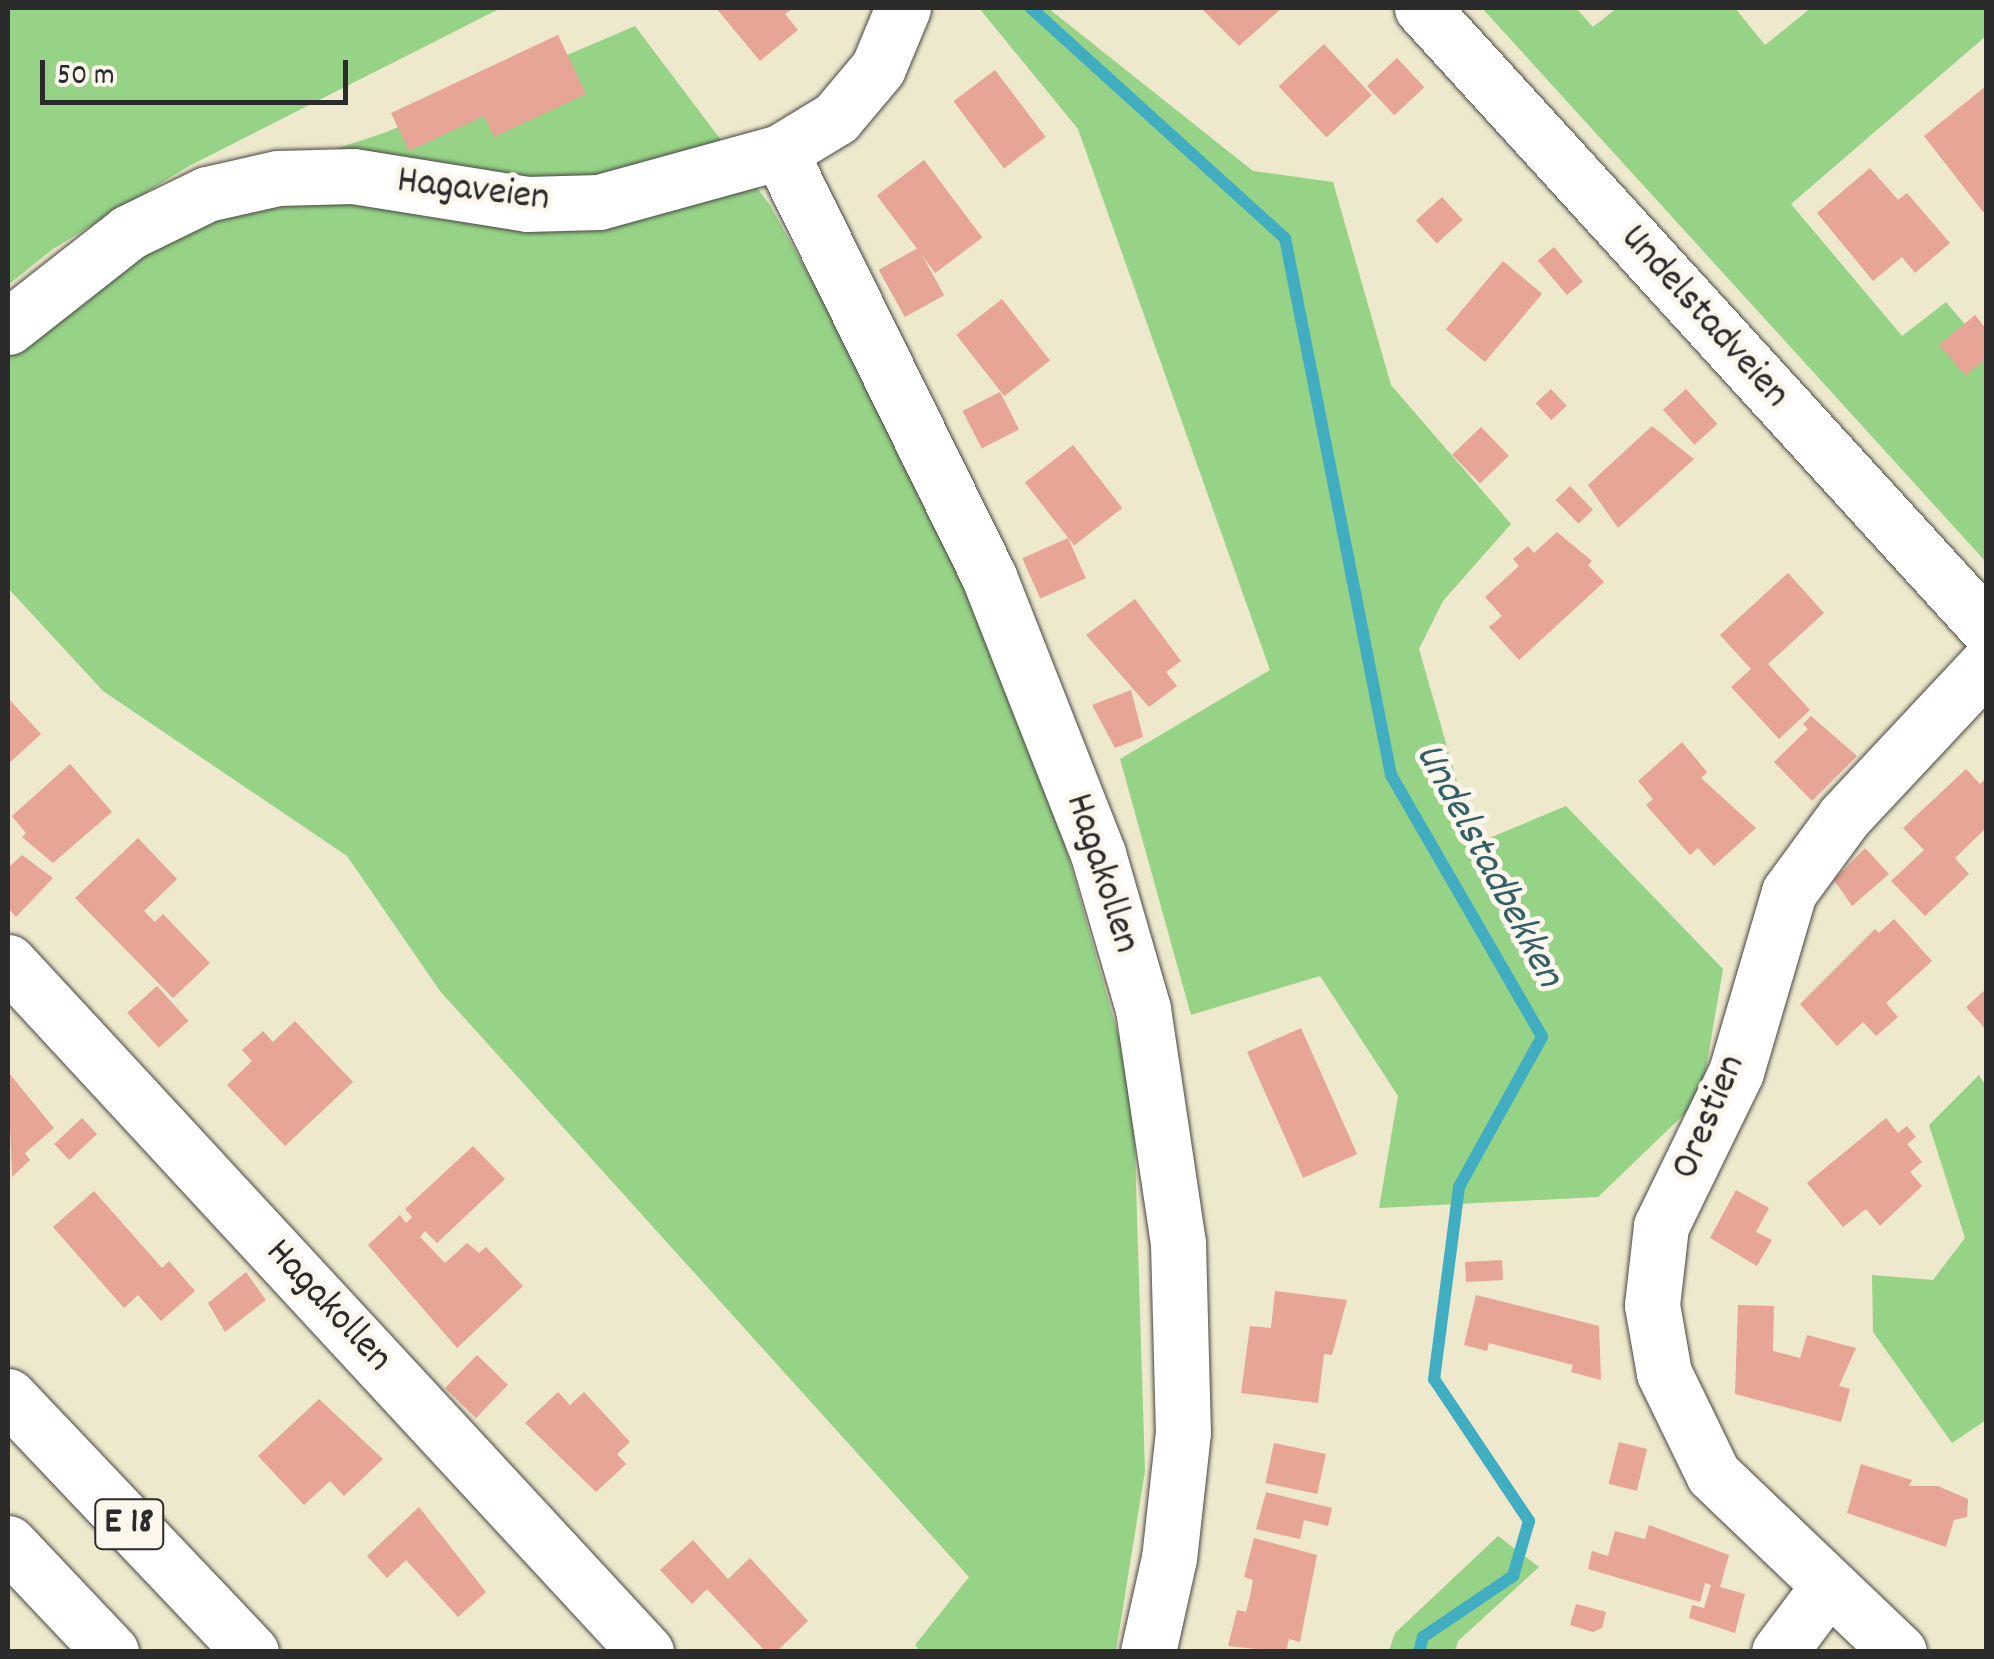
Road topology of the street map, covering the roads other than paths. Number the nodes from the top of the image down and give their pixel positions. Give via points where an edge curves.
1 (903, 8) edge
2 (1422, 8) edge
3 (780, 152) junction
4 (8, 327) edge
5 (1986, 627) edge
6 (1986, 665) edge
7 (8, 962) edge
8 (8, 1396) edge
9 (8, 1543) edge
10 (1827, 1588) junction
11 (111, 1652) edge
12 (251, 1652) edge
13 (646, 1652) edge
14 (1148, 1652) edge
15 (1779, 1652) edge
16 (1899, 1652) edge

1 - 3 main road, Hagaveien via 878,68 836,118
2 - 5 main road, Undelstadveien
3 - 4 main road, Hagaveien via 599,202 527,204 353,176 278,178 207,194 129,232
3 - 14 main road, Hagakollen via 989,577 1098,854 1143,1008 1178,1243 1184,1432 1169,1558
6 - 10 main road, Orestien via 1844,816 1789,892 1736,1072 1661,1226 1652,1305 1664,1373 1686,1428 1712,1474
7 - 13 main road, Hagakollen
8 - 12 main road, E 18
9 - 11 main road, E 18
10 - 15 main road
10 - 16 main road, Orestien

